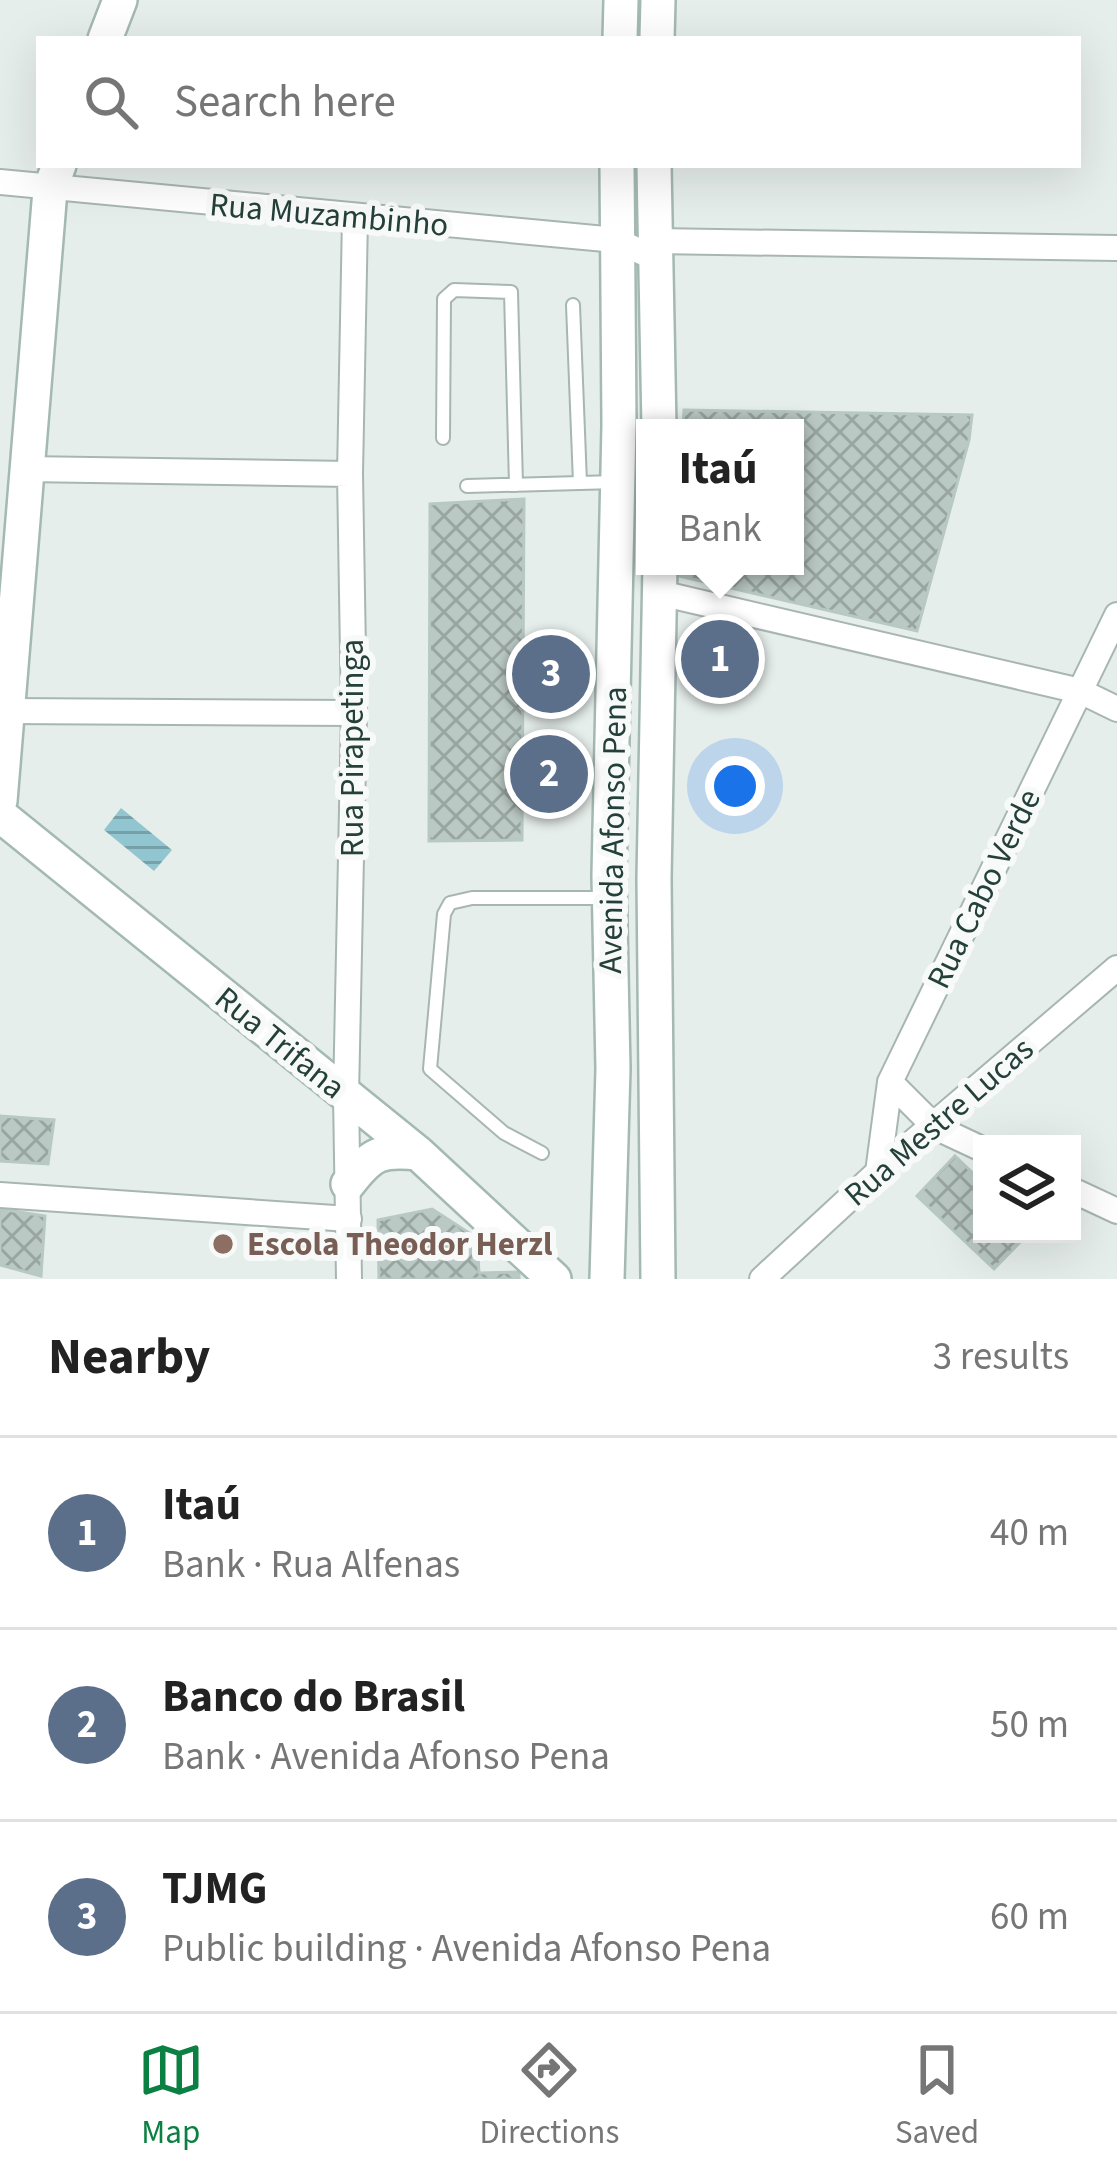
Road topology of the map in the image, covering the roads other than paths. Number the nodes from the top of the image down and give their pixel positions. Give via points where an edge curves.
1 (120, 0) edge
2 (621, 0) edge
3 (658, 0) edge
4 (106, 36) edge
5 (620, 36) edge
6 (657, 36) edge
7 (617, 168) edge
8 (654, 168) edge
9 (55, 177) edge
10 (0, 182) edge
11 (355, 218) junction
12 (616, 240) junction
13 (1117, 248) edge
14 (654, 249) junction
15 (573, 305) dead end
16 (659, 419) edge
17 (443, 438) dead end
18 (26, 469) junction
19 (350, 474) junction
20 (617, 482) junction
21 (580, 483) junction
22 (516, 484) junction
23 (466, 486) dead end
24 (11, 507) edge
25 (660, 579) edge
26 (1117, 615) edge
27 (1080, 691) junction
28 (1117, 709) edge
29 (8, 711) junction
30 (354, 713) junction
31 (0, 801) edge
32 (0, 815) edge
33 (654, 878) junction
34 (609, 886) junction
35 (1117, 968) edge
36 (890, 1082) junction
37 (346, 1096) junction
38 (935, 1127) junction
39 (973, 1145) edge
40 (418, 1153) junction
41 (542, 1154) dead end
42 (878, 1172) junction
43 (348, 1184) junction
44 (1081, 1194) edge
45 (0, 1195) edge
46 (1117, 1211) edge
47 (349, 1219) junction
48 (349, 1279) edge
49 (554, 1279) edge
50 (607, 1279) edge
51 (658, 1279) edge
52 (762, 1279) edge

1 - 4 main road
2 - 5 main road
3 - 6 main road
7 - 12 main road, Avenida Afonso Pena
8 - 14 main road
9 - 10 street, Rua Muzambinho
9 - 11 street, Rua Muzambinho
9 - 18 main road
11 - 12 street, Rua Muzambinho
11 - 19 street, Rua Pirapetinga
12 - 14 street, Rua Muzambinho
12 - 20 main road, Avenida Afonso Pena
13 - 14 street, Rua Muzambinho
14 - 16 main road
15 - 21 lane
17 - 22 lane via 444,299 454,290 512,292
18 - 19 street
18 - 24 main road
19 - 30 street, Rua Pirapetinga
20 - 21 lane
20 - 34 main road, Avenida Afonso Pena
21 - 22 lane
22 - 23 lane
24 - 29 main road
25 - 27 street
25 - 33 main road, Avenida Afonso Pena
26 - 27 street, Rua Cabo Verde
27 - 28 street
27 - 36 street, Rua Cabo Verde
29 - 30 street
29 - 31 main road
30 - 37 street, Rua Pirapetinga
32 - 37 main road, Rua Trifana
33 - 34 main road
33 - 51 main road, Avenida Afonso Pena
34 - 41 lane via 472,898 450,903 443,914 430,1069 504,1133
34 - 50 main road, Avenida Afonso Pena
35 - 38 street, Rua Mestre Lucas
36 - 38 street
36 - 42 street, Rua Cabo Verde
37 - 40 main road, Rua Trifana
37 - 43 street, Rua Pirapetinga
38 - 39 street
38 - 42 street, Rua Mestre Lucas
40 - 43 main road via 388,1150
40 - 49 main road, Rua Trifana
42 - 52 street, Rua Mestre Lucas
43 - 47 street, Rua Pirapetinga
44 - 46 street
45 - 47 street
47 - 48 street, Rua Pirapetinga

